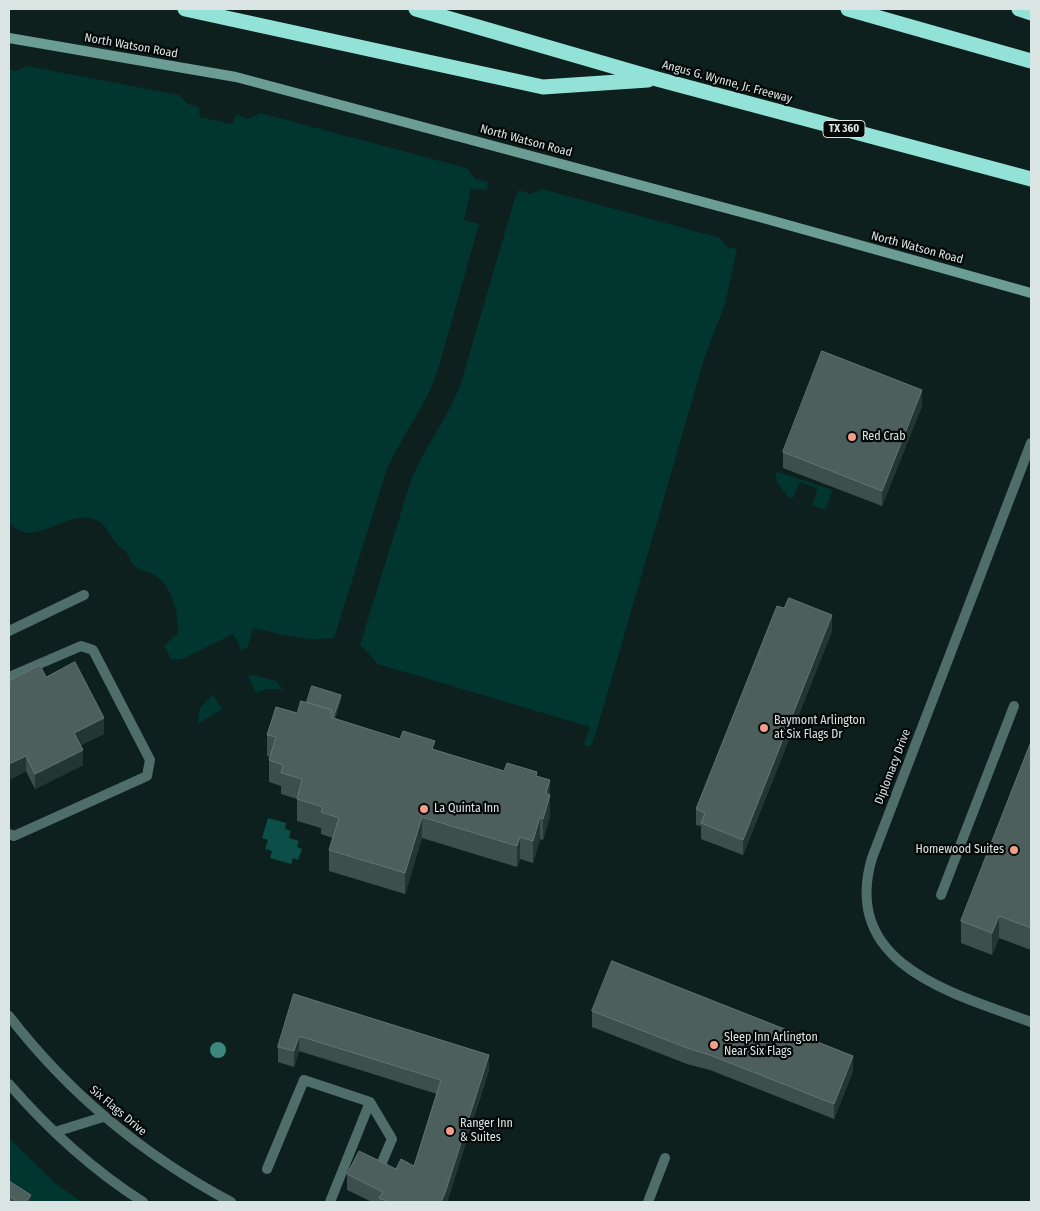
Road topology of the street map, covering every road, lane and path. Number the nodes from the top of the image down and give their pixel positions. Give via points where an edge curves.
1 (185, 9) edge
2 (416, 9) edge
3 (848, 9) edge
4 (1019, 9) edge
5 (1031, 13) edge
6 (9, 38) edge
7 (1031, 61) edge
8 (657, 79) junction
9 (1031, 179) edge
10 (1031, 293) edge
11 (1031, 442) edge
12 (1028, 460) edge
13 (84, 596) dead end
14 (9, 631) edge
15 (9, 677) edge
16 (1014, 706) dead end
17 (9, 834) edge
18 (941, 895) dead end
19 (9, 1016) edge
20 (1031, 1022) edge
21 (9, 1084) edge
22 (370, 1102) junction
23 (103, 1117) junction
24 (55, 1132) junction
25 (665, 1158) dead end
26 (268, 1169) dead end
27 (377, 1175) edge
28 (143, 1202) edge
29 (231, 1202) edge
30 (331, 1202) edge
31 (648, 1202) edge

1 - 8 highway via 543,87
2 - 8 highway, Angus G. Wynne, Jr. Freeway / TX 360
3 - 7 highway
4 - 5 highway
6 - 10 main road, North Watson Road via 236,77
8 - 9 highway, Angus G. Wynne, Jr. Freeway / TX 360
11 - 12 street, Diplomacy Drive
12 - 20 street, Diplomacy Drive via 872,858 866,877 865,899 876,931 902,966 944,990
13 - 14 street
15 - 17 street via 81,646 93,650 150,760 147,776 14,836
16 - 18 street
19 - 23 street, Six Flags Drive via 49,1065
21 - 24 street
22 - 26 street via 304,1080
22 - 27 street via 392,1139
22 - 30 street
23 - 24 street
23 - 29 street, Six Flags Drive via 168,1166
24 - 28 street via 107,1177
25 - 31 street

